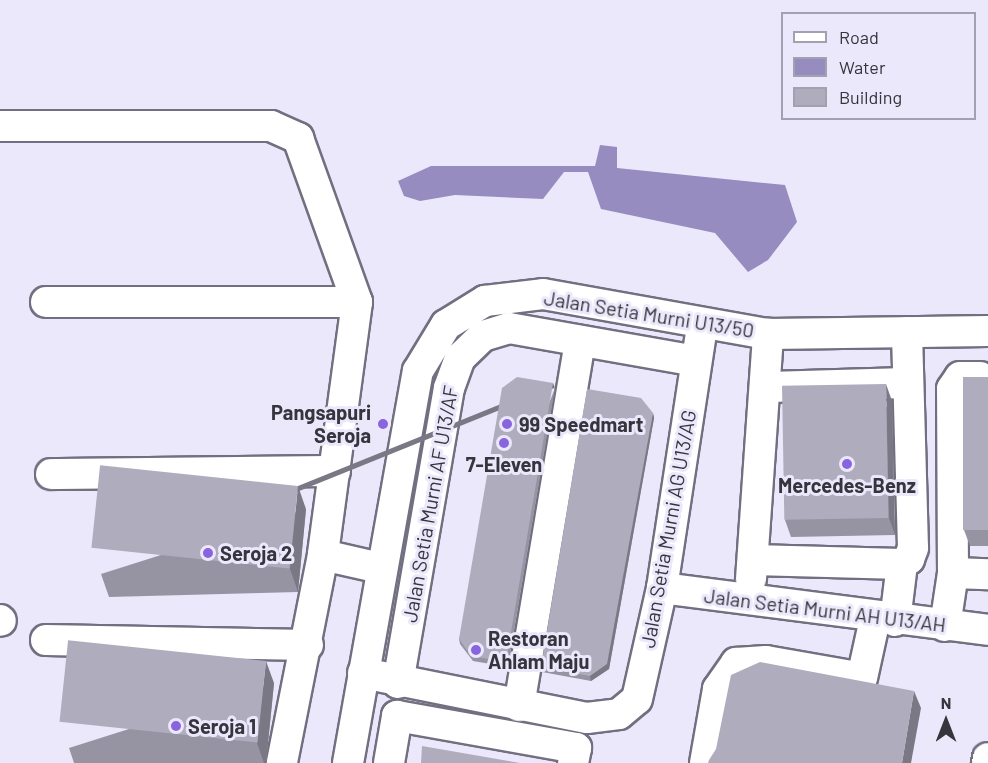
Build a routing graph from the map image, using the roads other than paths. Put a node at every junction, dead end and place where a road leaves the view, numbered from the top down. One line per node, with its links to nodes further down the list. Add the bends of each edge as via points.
1 (0, 126): 3 (street, via 271,126 298,138)
2 (45, 302): 3 (street)
3 (357, 302): 13 (street)
4 (702, 326): 7 (street, Jalan Setia Murni U13/50); 9 (street, Jalan Setia Murni AG U13/AG); 18 (street, Jalan Setia Murni U13/50, via 543,294 486,301 446,325 418,371)
5 (988, 331): 6 (street, Jalan Setia Murni U13/50)
6 (907, 332): 7 (street, Jalan Setia Murni U13/50); 11 (street)
7 (768, 334): 12 (street)
8 (580, 341): 9 (street, Jalan Setia Murni AF U13/AF); 29 (street, Jalan Setia Murni AF U13/AF, via 509,328 483,336 460,358 449,388); 30 (street)
9 (696, 361): 21 (street, Jalan Setia Murni AG U13/AG)
10 (980, 377): 19 (street, via 960,377 952,390)
11 (908, 382): 12 (street); 17 (street, via 913,548)
12 (766, 387): 16 (street)
13 (335, 471): 14 (street); 15 (street)
14 (51, 474)
15 (323, 555): 18 (street); 27 (street)
16 (753, 560): 17 (street); 22 (street)
17 (902, 564): 23 (street)
18 (381, 568): 28 (street, Jalan Setia Murni U13/50)
19 (954, 573): 20 (street); 24 (street)
20 (988, 574)
21 (662, 588): 22 (street, Jalan Setia Murni AH U13/AH); 30 (street, Jalan Setia Murni AG U13/AG, via 637,699 619,714 587,718)
22 (748, 600): 23 (street, Jalan Setia Murni AH U13/AH)
23 (885, 620): 24 (street, Jalan Setia Murni AH U13/AH); 36 (street, via 862,678 766,661 736,663 718,689)
24 (945, 626): 25 (street, Jalan Setia Murni AH U13/AH)
25 (988, 630)
26 (45, 640): 27 (street)
27 (308, 645): 32 (street)
28 (363, 673): 29 (street, Jalan Setia Murni AG U13/AG); 33 (street, Jalan Setia Murni U13/50)
29 (398, 683): 30 (street, Jalan Setia Murni AG U13/AG)
30 (519, 706)
31 (988, 758): 37 (street)
32 (282, 763)
33 (348, 763)
34 (389, 763): 35 (street, via 397,716 576,748)
35 (573, 763)
36 (705, 763)
37 (987, 763)

